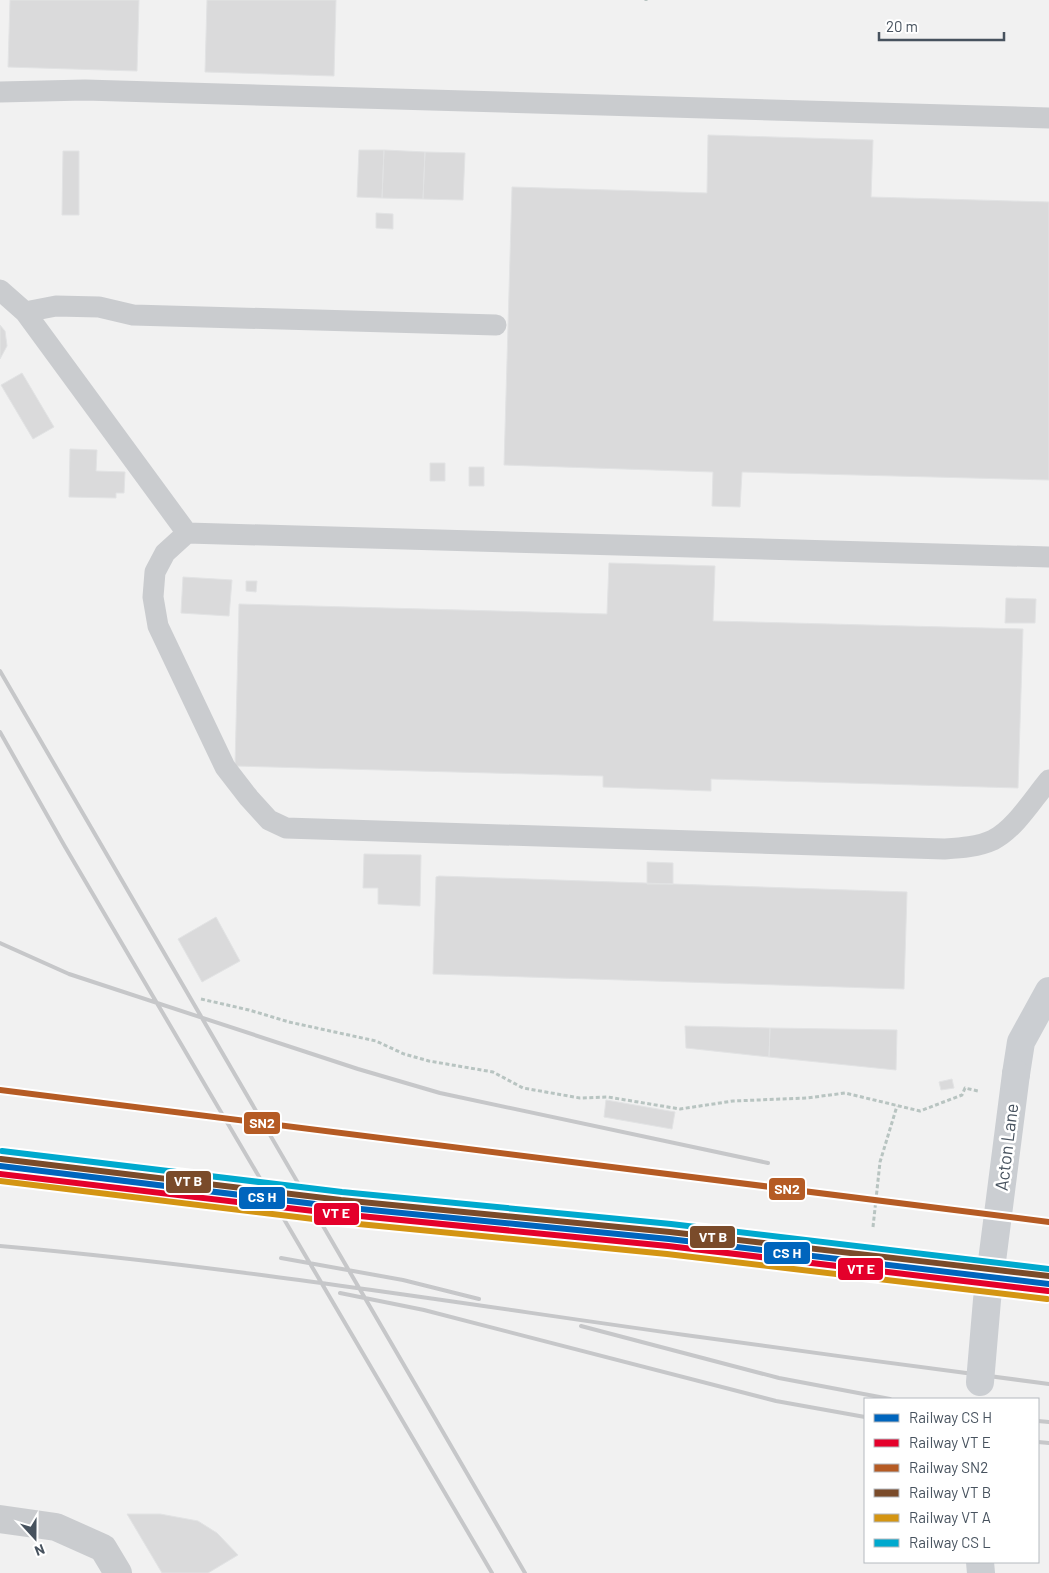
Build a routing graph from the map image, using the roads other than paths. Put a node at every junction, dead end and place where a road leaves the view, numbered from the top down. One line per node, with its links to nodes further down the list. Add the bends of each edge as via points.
1 (0, 92): 2 (lane, via 84,90)
2 (1049, 118)
3 (0, 290): 4 (lane)
4 (25, 312): 5 (lane, via 56,306 99,307 132,315); 6 (lane)
5 (496, 325)
6 (188, 533): 7 (lane); 8 (lane, via 165,553 155,572 152,597 158,626 225,767 269,820 286,828 944,850 984,843 1008,831)
7 (1049, 557)
8 (1049, 780)
9 (1049, 991): 10 (main road, Acton Lane, bridge, via 1021,1042 987,1300)
10 (979, 1398)
11 (0, 1519): 12 (street, via 56,1527 103,1548)
12 (118, 1573)

